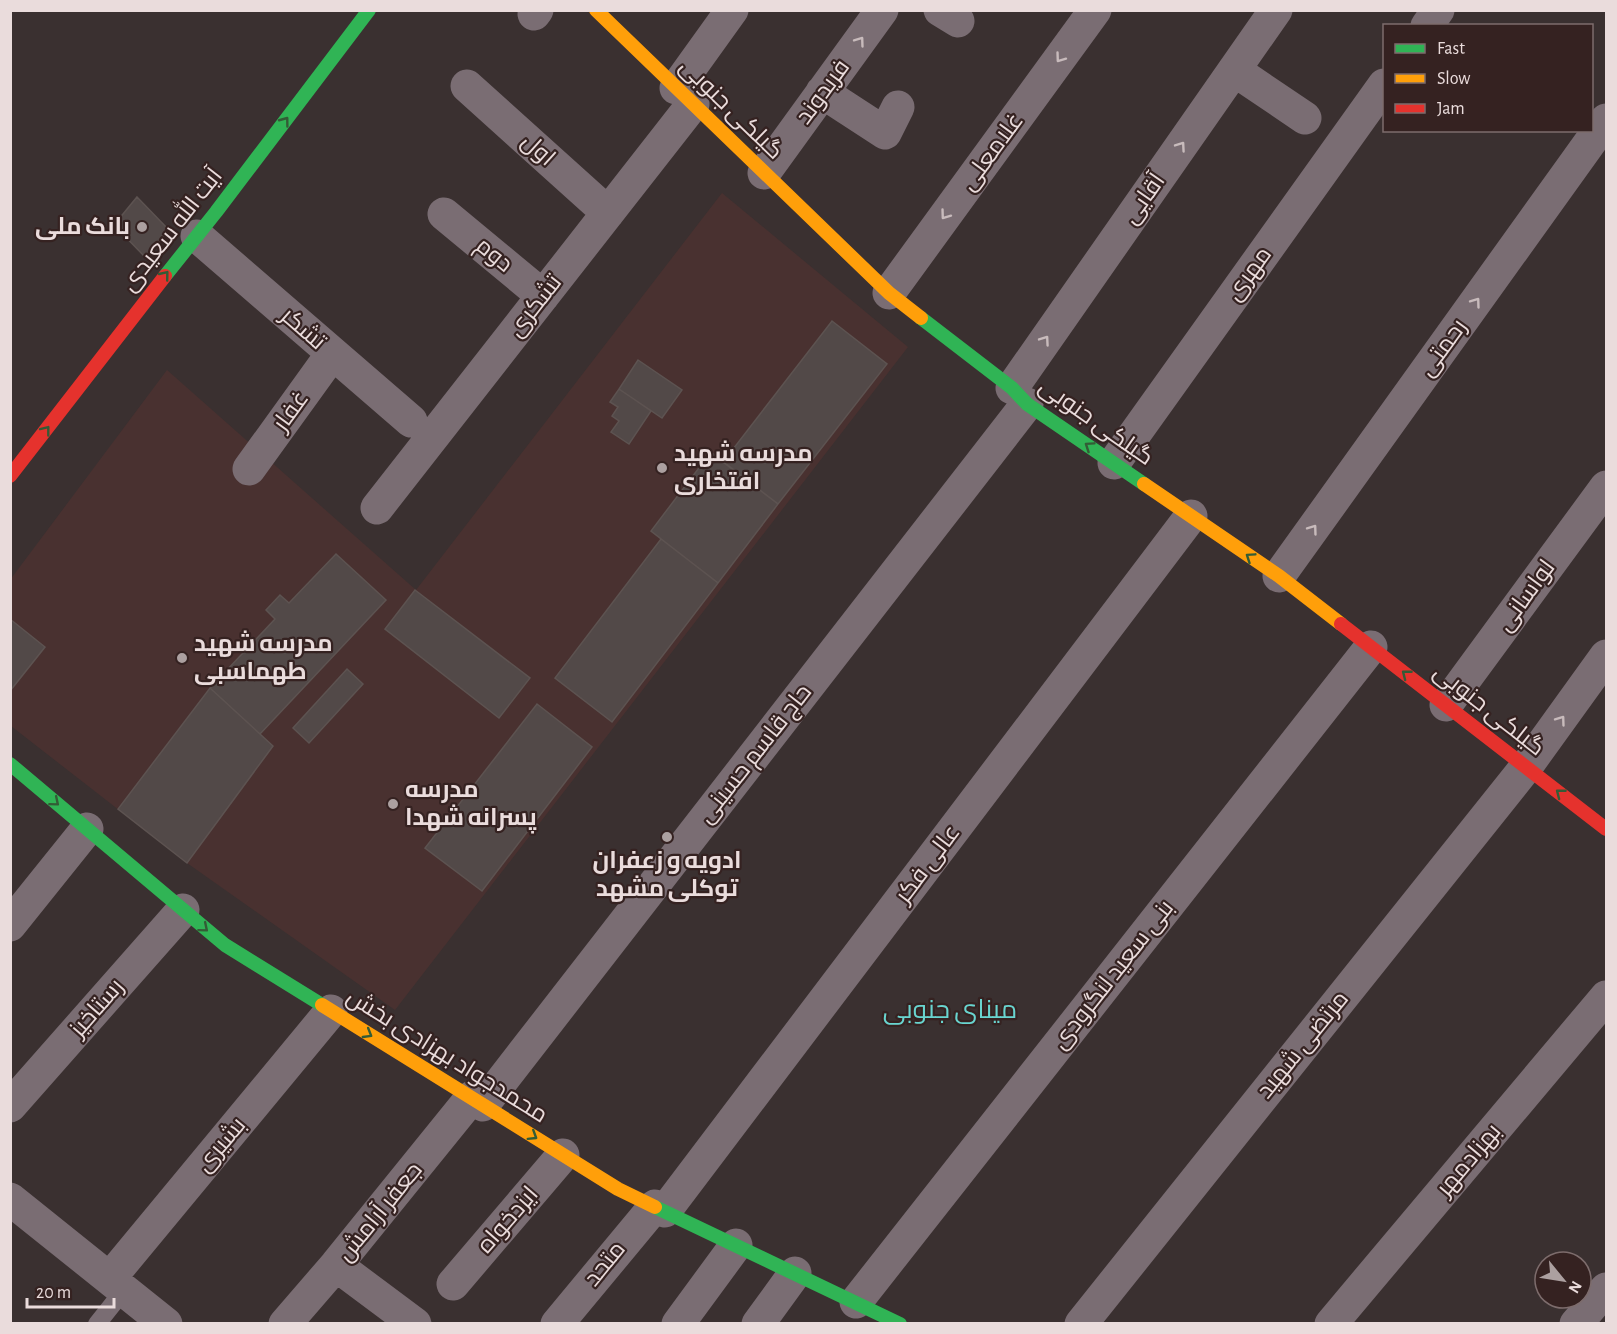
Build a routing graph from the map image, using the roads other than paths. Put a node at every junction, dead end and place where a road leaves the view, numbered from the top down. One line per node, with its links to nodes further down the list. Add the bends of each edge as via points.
1 (369, 10): 20 (street, آیت الله سعیدی, one-way to 1)
2 (596, 10): 13 (street, گیلکی جنوبی)
3 (882, 10): 12 (street, فریدوند, one-way to 3)
4 (1095, 10): 21 (street, غلامعلی, one-way to 21)
5 (1276, 10): 9 (street, آقایی)
6 (1438, 10): 8 (street)
7 (722, 14): 13 (street, تشکری)
8 (1428, 24)
9 (1234, 70): 15 (street); 24 (street, آقایی, one-way to 9)
10 (467, 86): 18 (street, اول)
11 (1383, 86): 26 (street, مهری)
12 (822, 92): 14 (street, via 885,133); 17 (street, فریدوند)
13 (684, 96): 17 (street, گیلکی جنوبی); 18 (street, تشکری)
14 (898, 107)
15 (1305, 118)
16 (1606, 120): 32 (street, رحمتی, one-way to 16)
17 (764, 173): 21 (street, گیلکی جنوبی)
18 (608, 213): 22 (street, تشکری)
19 (444, 214): 22 (street, دوم)
20 (197, 236): 23 (street, تشکر); 27 (street, آیت الله سعیدی, one-way to 20)
21 (889, 293): 24 (street, گیلکی جنوبی)
22 (543, 296): 30 (street, تشکری)
23 (332, 354): 25 (street, تشکر); 28 (street, غفار)
24 (1020, 396): 26 (street, گیلکی جنوبی, one-way to 24); 44 (street, حاج قاسم حسینی)
25 (411, 420)
26 (1114, 463): 31 (street, گیلکی جنوبی)
27 (13, 467)
28 (249, 469)
29 (1606, 487): 35 (street, لواسانی)
30 (377, 508)
31 (1191, 516): 32 (street, گیلکی جنوبی, one-way to 31); 48 (street, عالی فکر)
32 (1279, 576): 33 (street, گیلکی جنوبی)
33 (1371, 647): 35 (street, گیلکی جنوبی, one-way to 33); 55 (street, بنی سعید لنگرودی)
34 (1606, 656): 37 (street, مرتضی شهید, one-way to 34)
35 (1446, 705): 37 (street, گیلکی جنوبی)
36 (10, 764): 38 (street, محمدجواد بهزادی بخش, one-way to 38)
37 (1526, 767): 39 (street, گیلکی جنوبی, one-way to 37); 64 (street, مرتضی شهید)
38 (87, 829): 40 (street, محمدجواد بهزادی بخش); 41 (street)
39 (1606, 829)
40 (183, 910): 43 (street, محمدجواد بهزادی بخش, one-way to 43, via 225,945); 45 (street, رستاخیز)
41 (10, 925)
42 (1606, 997): 65 (street, بهزادمهر)
43 (331, 1011): 44 (street, محمدجواد بهزادی بخش, one-way to 44); 52 (street, بشیری)
44 (477, 1101): 46 (street, محمدجواد بهزادی بخش, one-way to 46); 50 (street, جعفر آرامش)
45 (10, 1106)
46 (563, 1155): 48 (street, محمدجواد بهزادی بخش); 53 (street, ایزدخواه)
47 (10, 1199): 52 (street)
48 (660, 1209): 49 (street, محمدجواد بهزادی بخش); 61 (street, متحد)
49 (736, 1245): 51 (street, محمدجواد بهزادی بخش); 62 (street)
50 (336, 1265): 59 (street, جعفر آرامش); 60 (street)
51 (795, 1273): 55 (street, محمدجواد بهزادی بخش); 63 (street)
52 (117, 1284): 57 (lane); 58 (street)
53 (453, 1284)
54 (1606, 1289): 66 (street)
55 (856, 1302): 56 (street, محمدجواد بهزادی بخش)
56 (892, 1322)
57 (97, 1323)
58 (166, 1323)
59 (285, 1323)
60 (415, 1323)
61 (557, 1323)
62 (678, 1323)
63 (758, 1323)
64 (1081, 1323)
65 (1331, 1323)
66 (1576, 1323)

